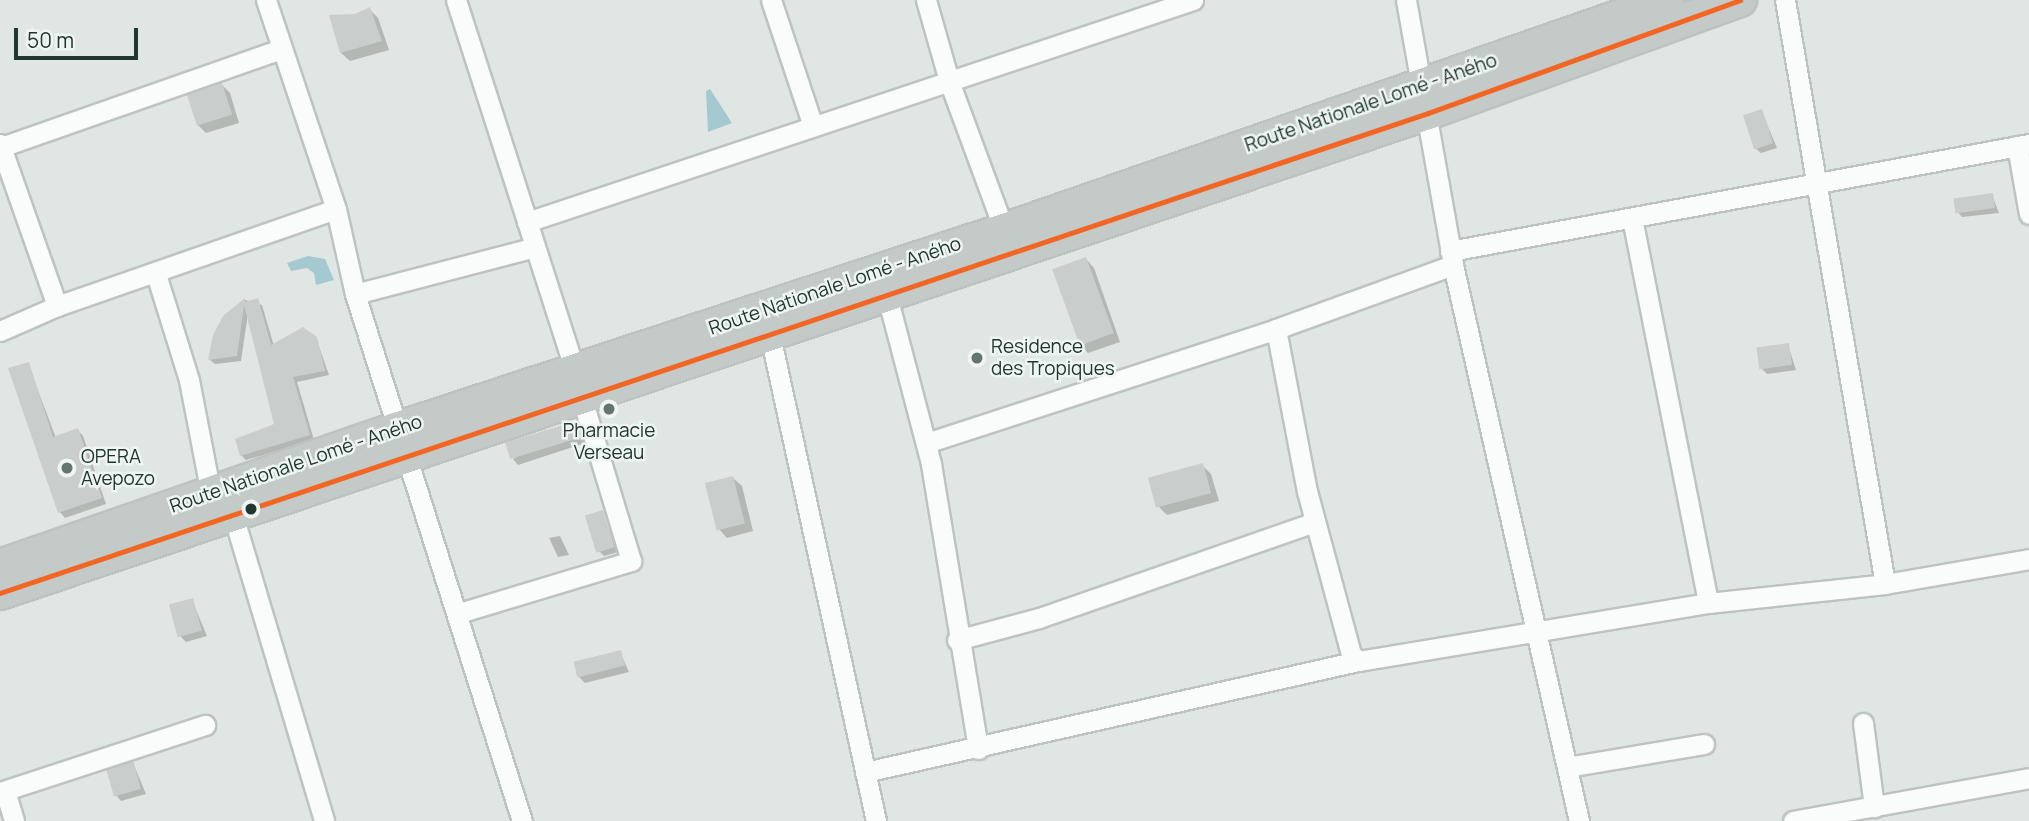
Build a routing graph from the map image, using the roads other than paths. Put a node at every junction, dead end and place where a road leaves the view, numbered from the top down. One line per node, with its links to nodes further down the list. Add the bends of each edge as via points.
1 (267, 0): 11 (street)
2 (456, 0): 21 (street)
3 (771, 0): 14 (street)
4 (926, 0): 12 (street)
5 (1193, 0): 12 (street)
6 (1406, 0): 13 (street)
7 (1667, 0): 10 (highway, Route Nationale Lomé - Aného)
8 (1740, 0): 13 (highway, Route Nationale Lomé - Aného)
9 (1785, 0): 17 (street)
10 (1607, 10): 13 (highway, Route Nationale Lomé - Aného)
11 (281, 49): 16 (street); 18 (street)
12 (949, 81): 14 (street); 22 (street)
13 (1425, 99): 22 (highway, Route Nationale Lomé - Aného); 24 (street); 26 (highway, Route Nationale Lomé - Aného)
14 (813, 126): 21 (street)
15 (2023, 145): 17 (street); 19 (street)
16 (1, 146): 28 (street)
17 (1817, 180): 20 (street); 39 (street)
18 (336, 209): 25 (street); 27 (street)
19 (2029, 214)
20 (1632, 218): 24 (street); 41 (street)
21 (527, 222): 23 (street)
22 (1004, 230): 29 (highway, Route Nationale Lomé - Aného)
23 (535, 247): 27 (street); 32 (street)
24 (1452, 258): 30 (street); 43 (street)
25 (156, 274): 28 (street); 35 (street)
26 (886, 292): 29 (highway, Route Nationale Lomé - Aného); 34 (street)
27 (355, 294): 33 (street)
28 (57, 306): 31 (street)
29 (766, 320): 32 (highway, Route Nationale Lomé - Aného); 51 (street)
30 (1276, 329): 34 (street); 36 (street)
31 (0, 331)
32 (579, 384): 33 (highway, Route Nationale Lomé - Aného); 42 (street, via 631,561)
33 (401, 442): 35 (highway, Route Nationale Lomé - Aného); 42 (street)
34 (926, 443): 44 (street)
35 (222, 504): 38 (highway, Route Nationale Lomé - Aného); 40 (highway, Route Nationale Lomé - Aného); 56 (street)
36 (1315, 522): 44 (street, via 1039,618); 45 (street, via 1351,654)
37 (2029, 559): 39 (street)
38 (0, 566)
39 (1885, 584): 41 (street)
40 (0, 593)
41 (1708, 603): 43 (street)
42 (459, 613): 57 (street)
43 (1535, 631): 45 (street); 50 (street)
44 (957, 640): 49 (street)
45 (1358, 662): 49 (street)
46 (1863, 723): 54 (street)
47 (205, 725): 53 (street)
48 (1704, 744): 50 (street)
49 (978, 749): 51 (street)
50 (1567, 767): 59 (street)
51 (865, 772): 58 (street)
52 (2029, 778): 54 (street)
53 (2, 792): 55 (street)
54 (1874, 807): 60 (street)
55 (14, 821)
56 (324, 821)
57 (522, 821)
58 (876, 821)
59 (1579, 821)
60 (1793, 821)

